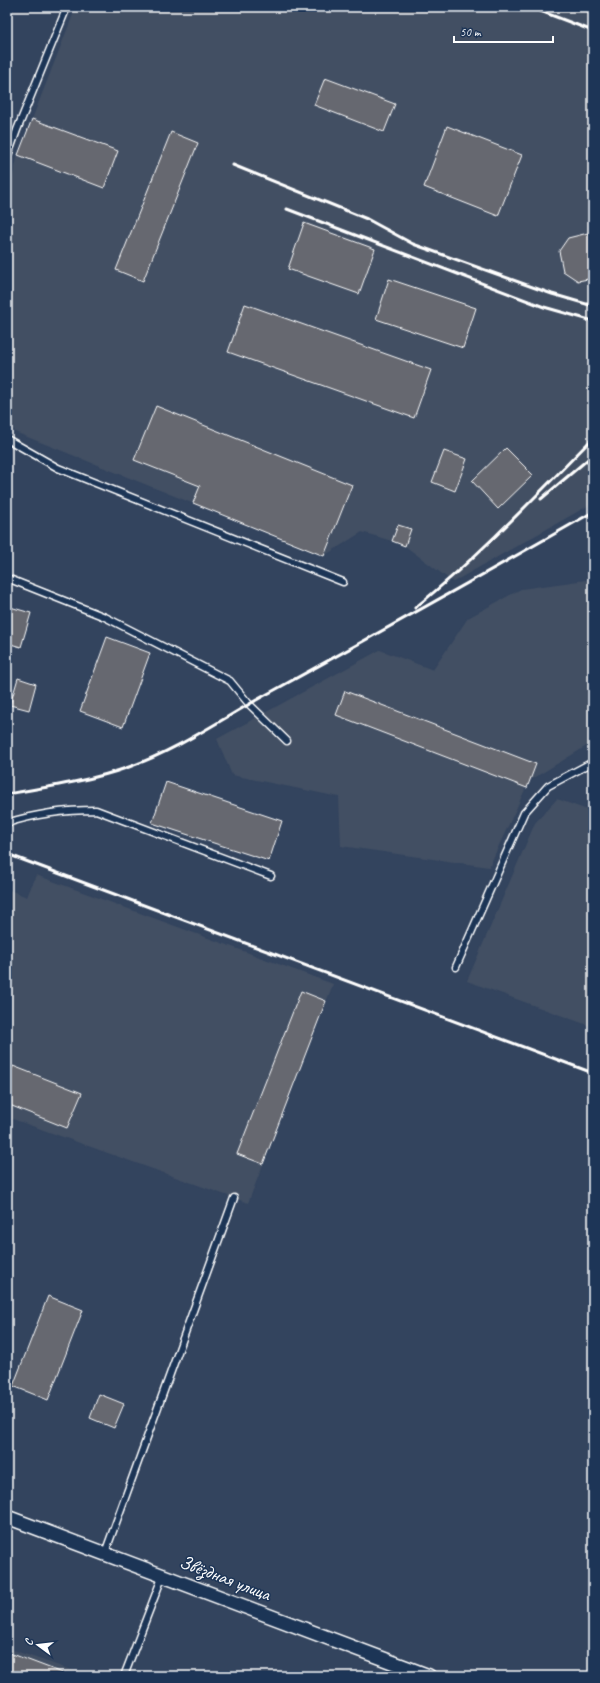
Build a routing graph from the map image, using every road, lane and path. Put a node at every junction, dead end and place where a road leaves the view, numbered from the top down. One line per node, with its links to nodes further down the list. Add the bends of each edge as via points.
1 (67, 7): 2 (lane)
2 (7, 158)
3 (7, 439): 5 (lane, via 58,468)
4 (7, 578): 6 (lane, via 105,617 230,680 249,704)
5 (343, 582)
6 (286, 741)
7 (593, 762): 10 (lane, via 548,786 524,813)
8 (7, 823): 9 (lane, via 81,810 96,810)
9 (270, 876)
10 (456, 967)
11 (234, 1198): 13 (lane)
12 (7, 1517): 13 (street, Звёздная улица)
13 (105, 1553): 14 (street, Звёздная улица)
14 (163, 1575): 15 (lane); 16 (street, Звёздная улица)
15 (124, 1676)
16 (429, 1676)

